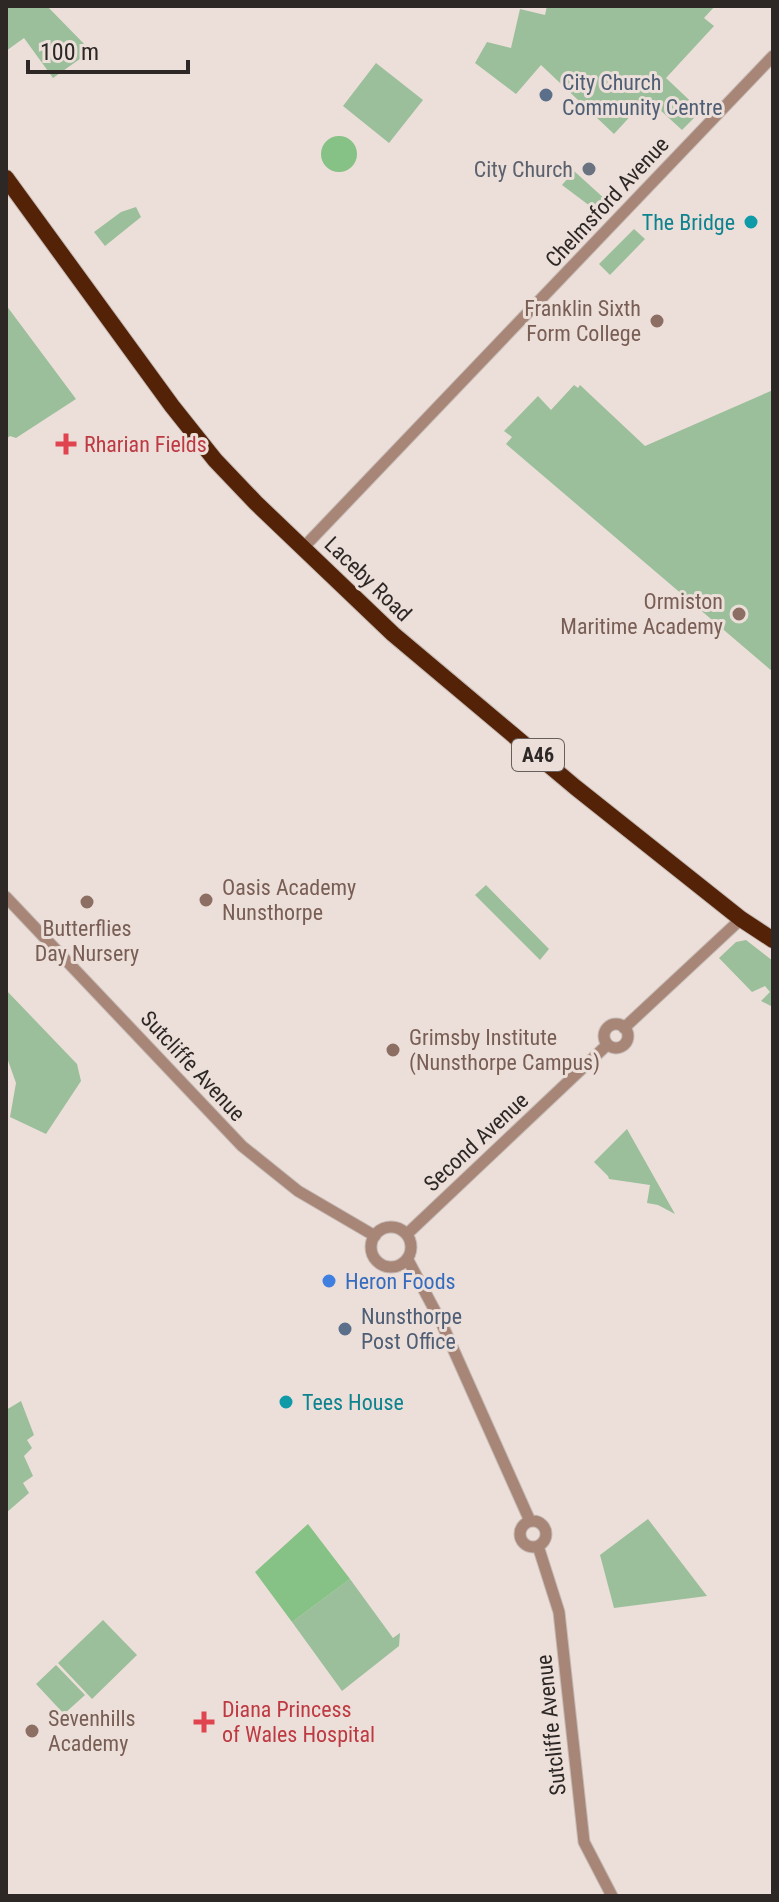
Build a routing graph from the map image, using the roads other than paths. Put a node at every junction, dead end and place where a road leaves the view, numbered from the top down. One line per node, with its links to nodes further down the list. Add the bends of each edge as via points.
1 (773, 56): 3 (street, Chelmsford Avenue)
2 (6, 178): 3 (highway, Laceby Road / A46, via 201,443)
3 (303, 548): 5 (highway, Laceby Road / A46, via 393,634)
4 (6, 897): 8 (street, Sutcliffe Avenue, via 242,1146 298,1191)
5 (741, 919): 6 (highway, Laceby Road / A46); 7 (street, Second Avenue, via 624,1028 607,1027 607,1045)
6 (773, 940)
7 (407, 1234): 8 (street, via 393,1227); 9 (street, via 412,1247)
8 (375, 1236): 9 (street, via 371,1249 377,1262 393,1268)
9 (408, 1260): 10 (street)
10 (530, 1521): 11 (street, via 546,1530); 11 (street, via 521,1537 529,1546)
11 (538, 1546): 12 (street, Sutcliffe Avenue, via 559,1612 584,1842)
12 (612, 1896)

